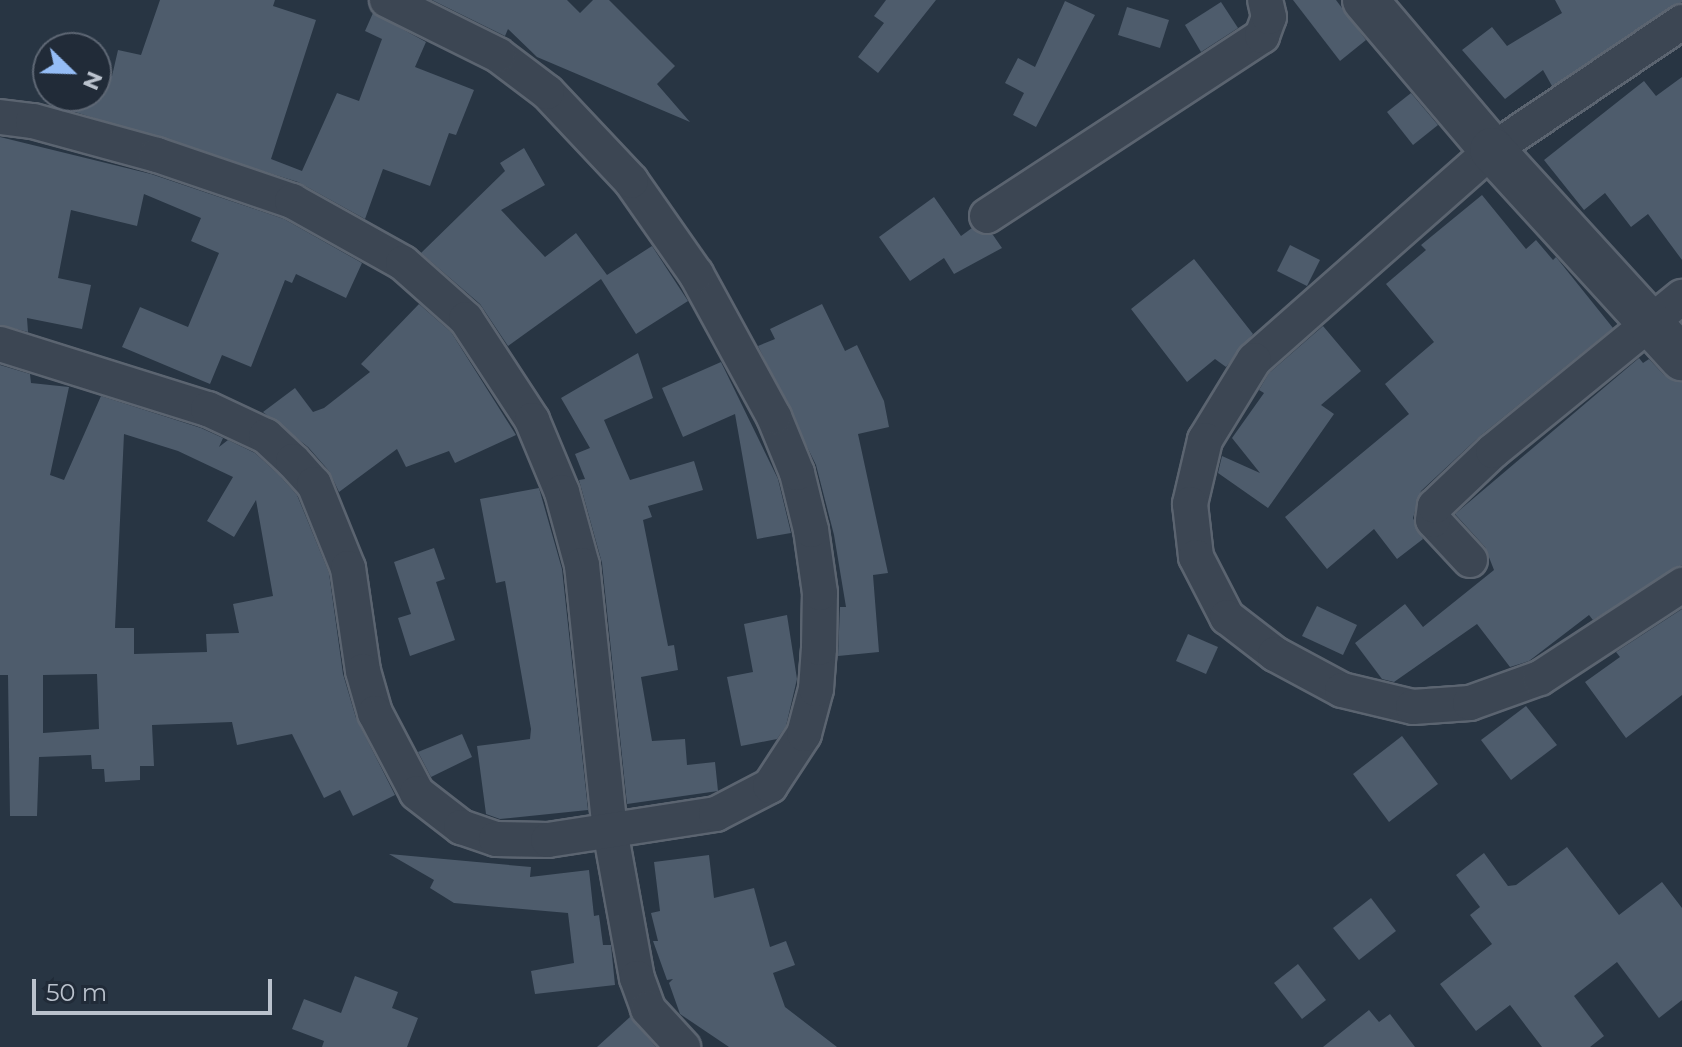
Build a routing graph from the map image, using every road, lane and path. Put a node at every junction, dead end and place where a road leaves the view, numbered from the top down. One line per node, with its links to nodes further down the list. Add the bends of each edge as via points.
1 (387, 0): 13 (street, via 498,55 547,92 631,181 742,352 797,473 820,593 816,689 804,734 770,786 744,802 716,814)
2 (1265, 0): 7 (street, via 1269,17 1262,36)
3 (1365, 0): 6 (street)
4 (1682, 22): 6 (street)
5 (0, 117): 13 (street, via 157,155 292,201 403,263 466,319 532,420 562,492 582,565)
6 (1492, 150): 8 (street); 12 (street, via 1254,360 1205,440 1190,504 1196,557 1227,617 1275,654 1342,690 1413,707 1470,703 1540,678)
7 (987, 216)
8 (1666, 310): 10 (street); 11 (street, via 1435,506 1433,520)
9 (0, 344): 13 (street, via 208,409 266,436 314,484 348,568 367,693 417,793 434,811 496,839 548,840)
10 (1682, 358)
11 (1470, 560)
12 (1682, 585)
13 (610, 830): 14 (street, via 637,978 648,1009)
14 (683, 1047)

